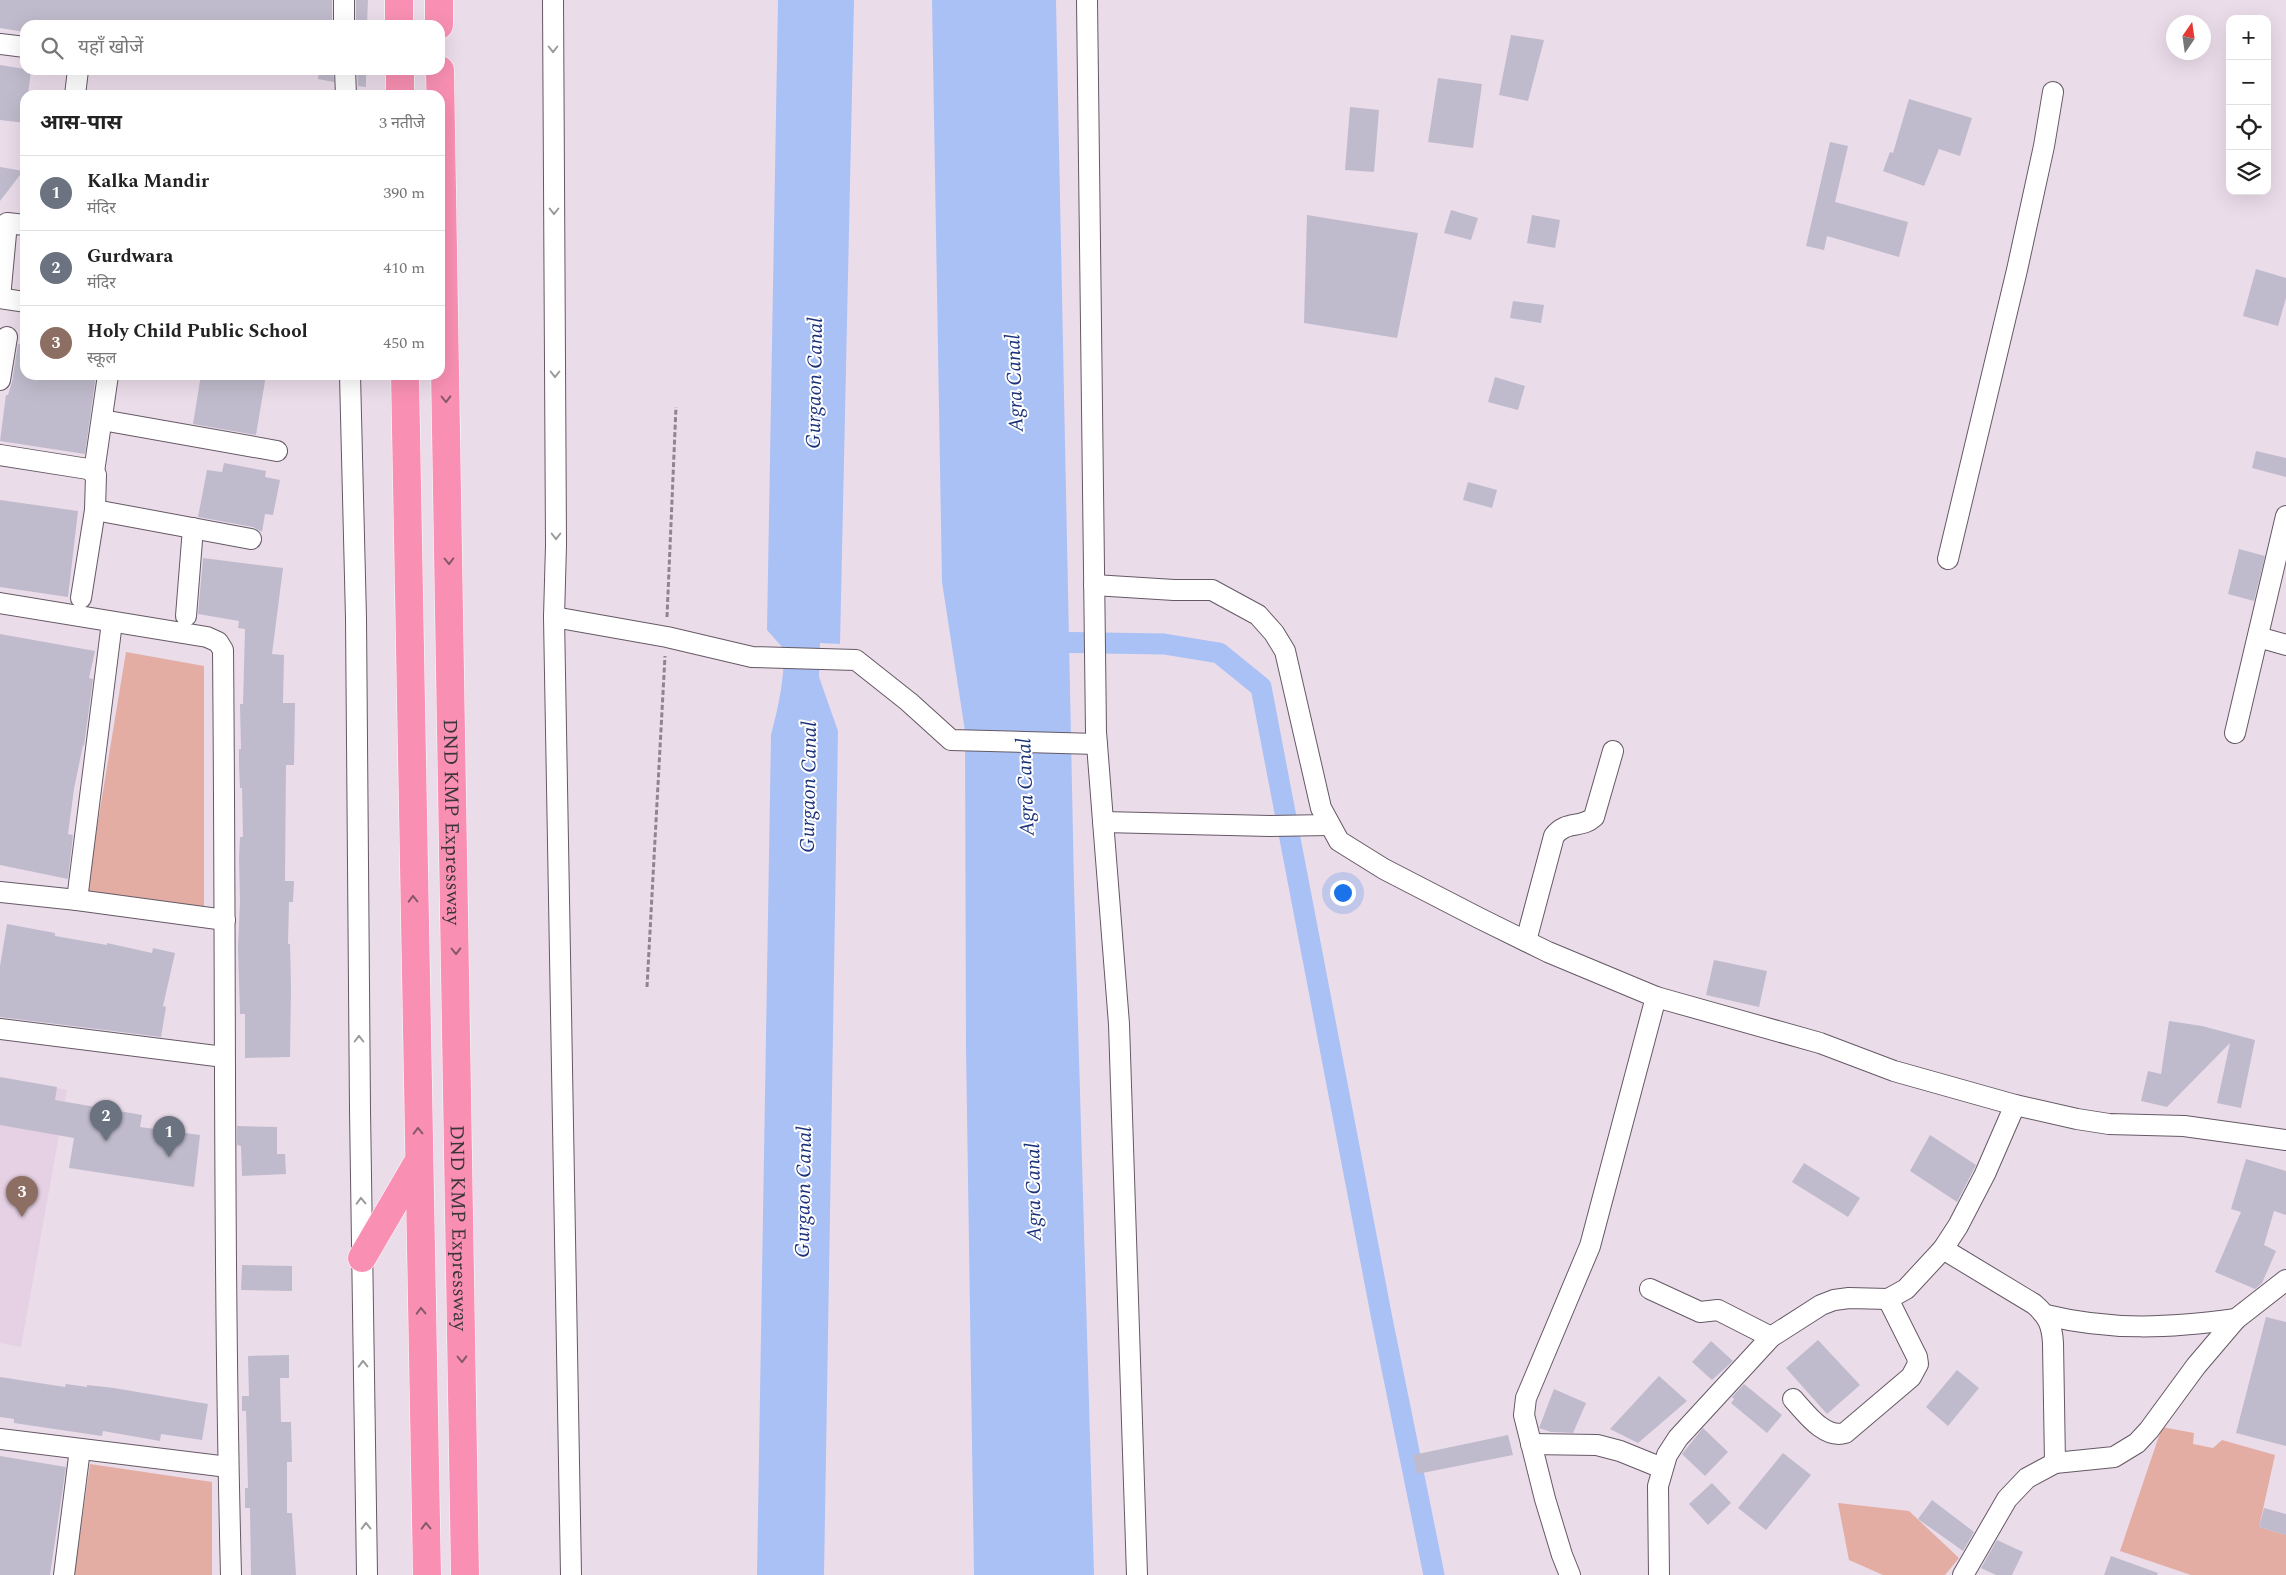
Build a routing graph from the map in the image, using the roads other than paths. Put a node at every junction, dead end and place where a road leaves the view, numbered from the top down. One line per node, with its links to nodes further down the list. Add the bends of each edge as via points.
1 (344, 0): 6 (street)
2 (399, 0): 7 (highway)
3 (438, 0): 8 (highway)
4 (552, 0): 42 (street, one-way to 42)
5 (1087, 0): 38 (street)
6 (344, 20)
7 (400, 20)
8 (439, 20)
9 (0, 44): 10 (street)
10 (20, 46)
11 (77, 75): 15 (street)
12 (345, 75): 16 (street)
13 (400, 75): 17 (highway)
14 (440, 75): 18 (highway, DND KMP Expressway, one-way to 18)
15 (76, 90)
16 (346, 90)
17 (400, 90)
18 (440, 90)
19 (2053, 92): 37 (street, via 2017,270)
20 (11, 223): 21 (street)
21 (0, 298): 22 (street)
22 (20, 301)
23 (6, 337): 25 (street)
24 (445, 371): 80 (highway, DND KMP Expressway, one-way to 80)
25 (0, 380)
26 (107, 380): 29 (street)
27 (350, 380): 62 (street, one-way to 27, via 356,618)
28 (405, 380): 60 (highway, DND KMP Expressway, one-way to 28)
29 (102, 420): 30 (street); 32 (street)
30 (277, 451)
31 (0, 455): 32 (street)
32 (94, 472): 33 (street, via 97,478)
33 (96, 510): 35 (street); 39 (street)
34 (2286, 516): 44 (street)
35 (193, 528): 36 (street); 41 (street)
36 (251, 539)
37 (1948, 559)
38 (1094, 585): 47 (street); 50 (street, via 1212,590 1258,615 1285,651 1321,808)
39 (81, 598)
40 (0, 603): 43 (street)
41 (186, 616)
42 (554, 617): 47 (street, via 666,637 752,657 856,660 910,702 951,740); 81 (street)
43 (112, 622): 52 (street); 53 (street, via 206,637 218,642 222,650)
44 (2258, 637): 45 (street); 46 (street)
45 (2286, 645)
46 (2235, 733)
47 (1097, 744): 49 (street)
48 (1613, 751): 54 (street, via 1594,817 1590,821 1564,826 1554,836)
49 (1103, 822): 50 (street); 82 (street, via 1120,1042)
50 (1329, 825): 54 (street, via 1339,841 1349,849)
51 (0, 892): 52 (street)
52 (77, 900): 53 (street)
53 (225, 920): 57 (street)
54 (1526, 941): 55 (street)
55 (1656, 996): 58 (street, via 1820,1043 1894,1071); 71 (street, via 1590,1246 1526,1398 1524,1415)
56 (0, 1030): 57 (street)
57 (224, 1057): 74 (street)
58 (2015, 1105): 59 (street, via 2109,1124 2184,1126); 61 (street, via 1971,1204)
59 (2286, 1140)
60 (418, 1162): 62 (highway); 79 (highway, DND KMP Expressway, one-way to 60)
61 (1943, 1249): 65 (street, via 1906,1289); 66 (street, via 2034,1304)
62 (362, 1258): 78 (street, one-way to 62)
63 (2286, 1280): 67 (street)
64 (1650, 1289): 68 (street, via 1700,1312 1718,1310)
65 (1888, 1299): 68 (street, via 1834,1300); 69 (street, via 1917,1357 1918,1364 1911,1378 1838,1435 1822,1428)
66 (2046, 1315): 67 (street, via 2074,1322 2158,1327); 73 (street, via 2052,1328 2053,1343)
67 (2236, 1319): 73 (street, via 2137,1442 2114,1457)
68 (1771, 1337): 75 (street, via 1678,1438)
69 (1793, 1399)
70 (0, 1439): 72 (street)
71 (1531, 1444): 75 (street, via 1597,1446 1620,1451); 83 (street, via 1544,1499)
72 (80, 1449): 74 (street); 76 (street)
73 (2055, 1464): 85 (street, via 2027,1478 2007,1499)
74 (228, 1467): 77 (street)
75 (1662, 1468): 84 (street, via 1658,1486)
76 (64, 1575)
77 (231, 1575)
78 (367, 1575)
79 (427, 1575)
80 (465, 1575)
81 (571, 1575)
82 (1137, 1575)
83 (1570, 1575)
84 (1659, 1575)
85 (1963, 1575)

